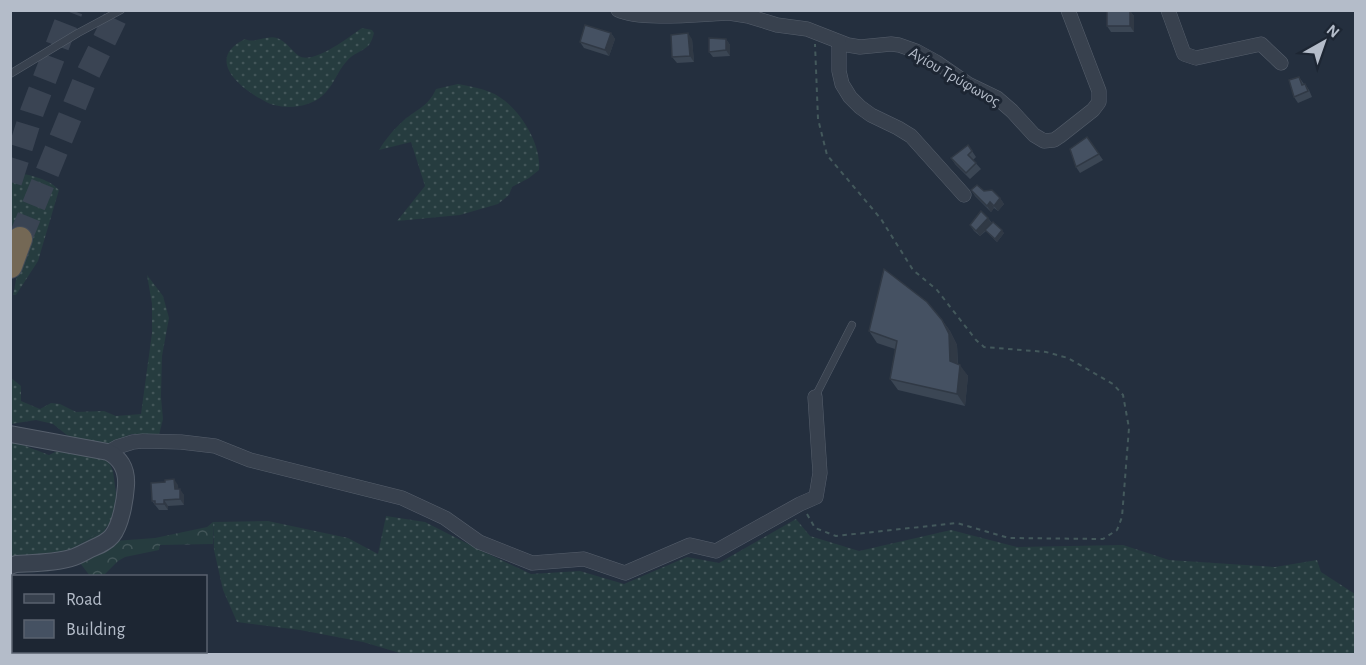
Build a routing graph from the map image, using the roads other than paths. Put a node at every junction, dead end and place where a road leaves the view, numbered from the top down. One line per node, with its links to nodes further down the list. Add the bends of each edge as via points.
1 (121, 10): 8 (lane)
2 (618, 10): 5 (street, Αγίου Τρύφωνος, via 627,14)
3 (1068, 10): 6 (street, Αγίου Τρύφωνος, via 1099,99 1093,110 1051,141 1037,138 997,98 916,51 896,45)
4 (1168, 10): 7 (street, via 1184,54 1196,58 1261,44)
5 (651, 13): 6 (street, Αγίου Τρύφωνος, via 729,13 814,31)
6 (839, 42): 9 (street, via 839,71 850,97 871,115 911,136)
7 (1281, 63)
8 (10, 74)
9 (964, 195)
10 (20, 239): 11 (highway)
11 (10, 266)
12 (852, 326): 13 (lane)
13 (814, 397): 15 (street, via 820,473 816,497 716,551 690,545 625,573 584,559 532,563 480,542 446,518 402,498 250,460 215,446 143,441)
14 (10, 434): 15 (street)
15 (108, 452): 16 (street, via 117,457 126,473 124,501 112,535 72,558)
16 (10, 566)

